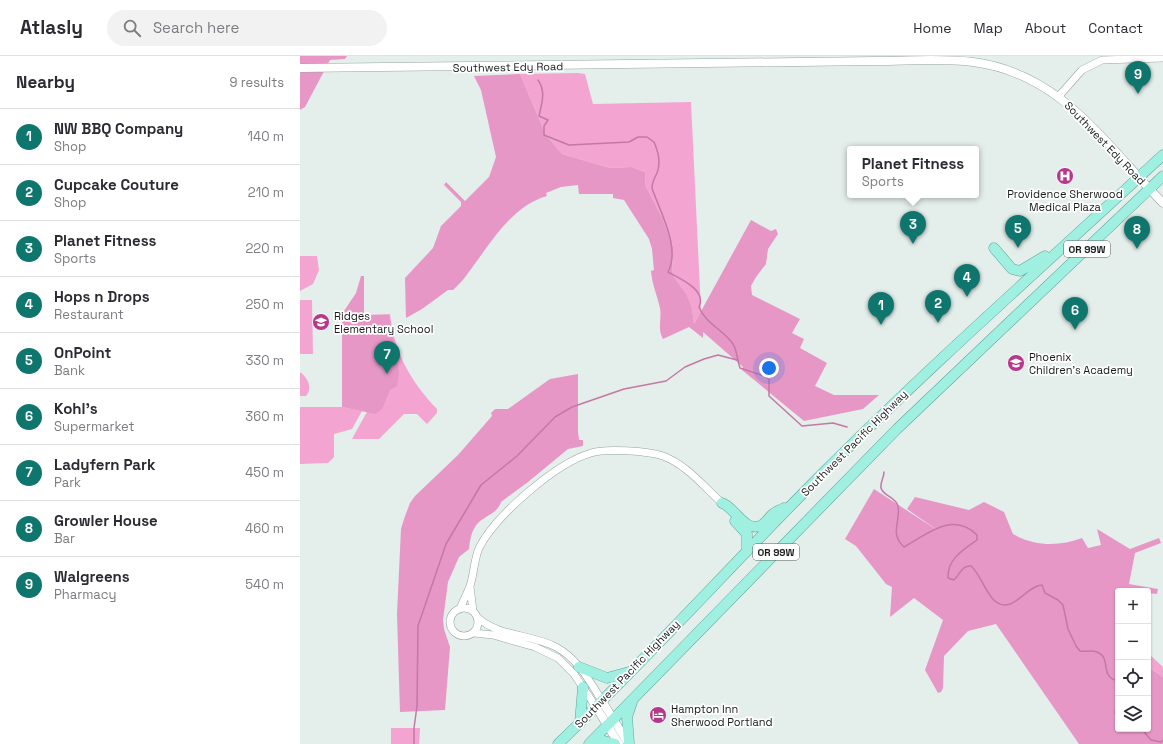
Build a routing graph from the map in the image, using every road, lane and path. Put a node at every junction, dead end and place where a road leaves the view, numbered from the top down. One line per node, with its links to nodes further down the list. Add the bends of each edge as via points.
1 (1163, 58): 3 (street, via 1102,60 1082,70)
2 (300, 68): 3 (main road, Southwest Edy Road, via 959,61 987,64 1016,73)
3 (1059, 96): 6 (main road, Southwest Edy Road, via 1081,115)
4 (1163, 155): 6 (highway, Southwest Pacific Highway / OR 99W)
5 (1163, 176): 7 (highway, Southwest Pacific Highway / OR 99W)
6 (1138, 177): 7 (main road, Southwest Edy Road); 10 (highway, Southwest Pacific Highway / OR 99W)
7 (1150, 189): 8 (main road, Southwest Edy Road); 22 (highway, Southwest Pacific Highway / OR 99W, via 893,434)
8 (1163, 203)
9 (994, 248): 10 (highway, via 1012,269 1020,271 1026,270 1042,257)
10 (1051, 256): 12 (highway, Southwest Pacific Highway / OR 99W, via 902,395)
11 (722, 503): 12 (highway, via 744,523 754,527 762,525 772,514); 13 (highway, via 721,507 747,534); 14 (street, via 686,470 662,456 644,452 590,453 551,474 493,526 479,549)
12 (793, 504): 13 (highway, Southwest Pacific Highway / OR 99W)
13 (747, 550): 20 (highway, Southwest Pacific Highway / OR 99W)
14 (470, 587): 15 (street); 16 (street)
15 (460, 608): 16 (street, via 469,608); 18 (street, via 451,617 452,630 463,637)
16 (473, 611): 17 (street)
17 (478, 618): 18 (street, via 478,626); 19 (street, via 492,628 556,648)
18 (474, 633): 21 (street, via 493,635 542,649 563,662)
19 (579, 666): 20 (highway, via 607,678); 23 (street)
20 (629, 672): 23 (highway, Southwest Pacific Highway / OR 99W)
21 (583, 687): 23 (street); 25 (highway)
22 (632, 700): 24 (highway, Southwest Pacific Highway / OR 99W); 29 (highway, via 627,717)
23 (599, 704): 24 (main road); 25 (highway, Southwest Pacific Highway / OR 99W)
24 (611, 722): 27 (highway, Southwest Pacific Highway / OR 99W); 29 (main road)
25 (580, 723): 26 (highway, Southwest Pacific Highway / OR 99W)
26 (558, 744)
27 (589, 744): 28 (highway)
28 (615, 744)
29 (626, 744)

